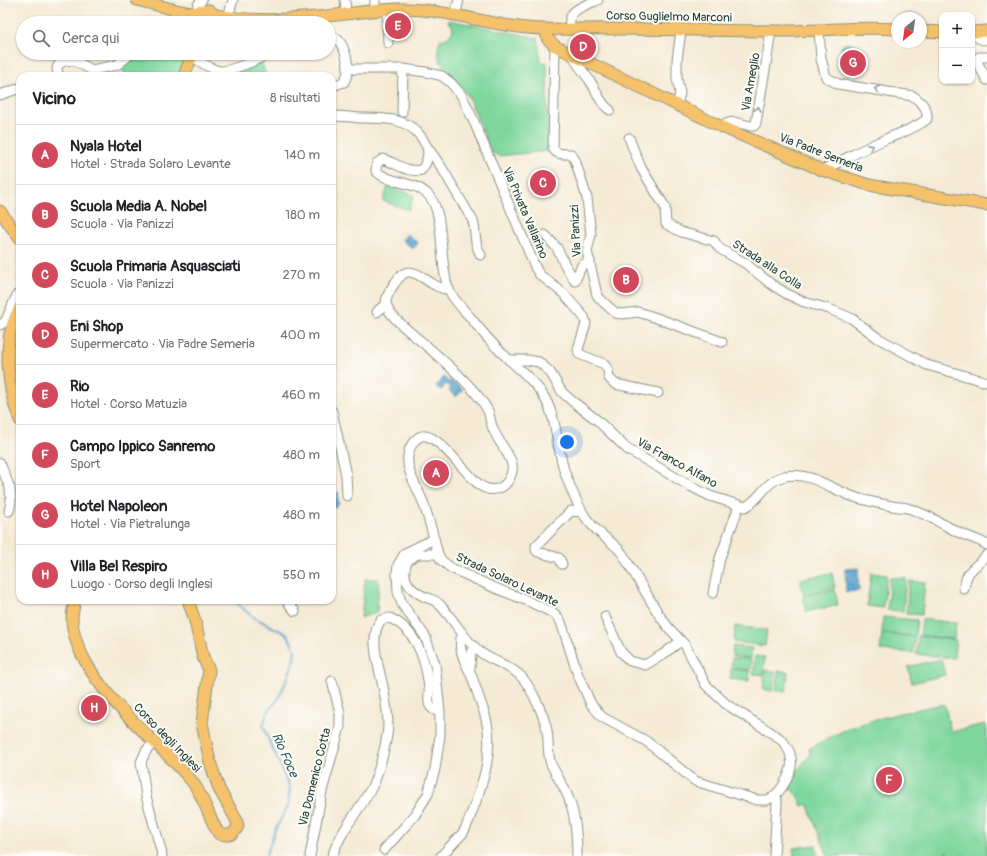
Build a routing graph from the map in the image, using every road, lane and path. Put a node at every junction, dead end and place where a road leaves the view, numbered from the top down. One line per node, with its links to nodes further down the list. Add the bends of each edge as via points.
1 (137, 0): 11 (main road)
2 (202, 0): 11 (street, via 198,5)
3 (233, 0): 13 (street)
4 (345, 0): 9 (street)
5 (459, 0): 10 (street)
6 (598, 0): 16 (street, Corso Guglielmo Marconi, via 573,12)
7 (375, 5): 8 (main road, Corso Guglielmo Marconi); 9 (main road, Corso Guglielmo Marconi)
8 (387, 9): 10 (main road, Corso Guglielmo Marconi); 28 (street)
9 (346, 14): 14 (main road, Corso Guglielmo Marconi)
10 (455, 14): 15 (main road, Corso Guglielmo Marconi, via 498,24)
11 (197, 15): 12 (main road, Corso Guglielmo Marconi)
12 (214, 16)
13 (230, 16)
14 (336, 16)
15 (546, 29): 16 (main road, Corso Guglielmo Marconi); 29 (main road, via 547,38)
16 (569, 29): 18 (main road, Corso Guglielmo Marconi)
17 (891, 29): 20 (main road)
18 (681, 31): 19 (main road, Corso Guglielmo Marconi); 47 (street, via 677,60 680,94)
19 (769, 31): 20 (main road, Corso Guglielmo Marconi); 51 (street, Via Ameglio, one-way to 19, via 731,121 754,126 770,40)
20 (819, 31): 54 (street, one-way to 20, via 885,139 914,128 927,119 928,113 922,103 913,96 838,84 826,77 821,59)
21 (927, 31): 23 (main road)
22 (987, 31): 24 (main road)
23 (939, 32)
24 (975, 32)
25 (975, 36): 27 (street)
26 (336, 37): 38 (street, via 342,45)
27 (987, 40)
28 (388, 43)
29 (555, 46): 30 (main road, Via Padre Semeria); 60 (street, Via Panizzi, via 553,148 554,152 571,154 575,160 586,198 591,235 587,251)
30 (573, 55): 47 (main road, Via Padre Semeria); 48 (street, via 603,105)
31 (987, 57): 43 (street, via 979,57 976,60)
32 (68, 60): 41 (street)
33 (68, 60): 40 (street, via 58,64)
34 (123, 60): 41 (street)
35 (190, 60): 42 (main road)
36 (200, 60): 37 (street, via 221,71 231,70)
37 (255, 60)
38 (348, 69): 39 (street, Via Privata Vallarino); 44 (street, via 344,82)
39 (403, 69): 49 (street); 71 (street, Via Privata Vallarino, via 442,76 462,96 533,264 540,275 563,293 584,317 586,323 579,354 604,364 609,378 615,384)
40 (58, 72)
41 (99, 72)
42 (186, 72)
43 (987, 80)
44 (336, 85)
45 (16, 89): 46 (street)
46 (0, 95)
47 (677, 105): 51 (main road, Via Padre Semeria)
48 (610, 110)
49 (402, 112)
50 (336, 116): 53 (street, via 395,119 420,133)
51 (722, 127): 54 (main road, Via Padre Semeria)
52 (629, 138): 70 (street, Strada alla Colla, via 641,168 665,207 666,224 670,227 714,241 720,249 745,263 787,294 847,316 878,338 927,365)
53 (428, 148): 59 (street, via 473,221 476,247); 61 (street, via 426,162 420,170 408,170 391,161 383,160 377,163 376,171 381,176 420,188 430,196 438,213 443,263)
54 (822, 170): 55 (main road, Via Padre Semeria, via 869,185)
55 (987, 205)
56 (0, 211): 57 (main road)
57 (16, 233)
58 (545, 235): 60 (street, via 557,248 575,281 582,265)
59 (481, 255)
60 (590, 261): 67 (street, Via Panizzi, via 597,295 611,309 622,314 638,312 649,315)
61 (449, 289): 63 (street, via 440,288 414,273 405,272 392,288 387,298); 69 (street, via 457,304)
62 (16, 297): 66 (street, via 6,322)
63 (387, 306): 64 (street); 79 (street, via 393,316 481,398 512,464 506,484 497,489 489,489 480,485 433,439 420,436 416,439 409,450 408,465 425,506)
64 (377, 312)
65 (16, 316): 68 (main road)
66 (0, 325)
67 (722, 342)
68 (4, 355): 72 (main road)
69 (509, 360): 76 (street, Via Franco Alfano, via 539,362 550,372 562,392 597,420 627,449 690,486); 78 (street, via 532,381 547,403 553,418 565,472)
70 (987, 382)
71 (658, 393)
72 (16, 408)
73 (336, 429): 75 (street, via 346,475)
74 (0, 463): 77 (street, via 10,488)
75 (347, 496)
76 (740, 506): 80 (street, via 751,504 767,485 784,477 798,475 856,498 907,508); 85 (street, via 720,558)
77 (9, 511)
78 (582, 512): 83 (street, via 571,511 536,546 538,552 559,558); 92 (street, via 591,525 616,545 658,613)
79 (434, 539): 81 (street); 96 (street, via 405,553 397,572 398,592 402,604 425,636 435,664)
80 (987, 545)
81 (438, 554): 91 (street, via 418,554 408,560 404,572 407,582 416,592 434,600 444,609); 98 (street, Strada Solaro Levante, via 446,564 468,576 555,614 591,704 607,721 646,741 695,781 757,800 767,800)
82 (987, 555): 84 (street, via 969,571)
83 (562, 564)
84 (964, 589)
85 (713, 593)
86 (74, 604): 97 (main road, Corso degli Inglesi, via 72,617 75,640 91,671 110,697)
87 (189, 604): 97 (main road, Corso degli Inglesi, via 203,657 209,670 202,722 208,756 219,789 236,818 238,826 235,832 228,836 219,834 205,803 191,781)
88 (289, 604): 89 (street)
89 (295, 611)
90 (605, 617): 92 (street, via 621,652 630,661 645,665)
91 (463, 634): 93 (street); 94 (street, via 460,638 462,652)
92 (681, 641): 98 (street, via 711,691 726,704 778,737 788,748 792,759 790,772)
93 (475, 647): 94 (street, via 471,652); 104 (street, via 517,673 532,693 545,720 551,764 570,802)
94 (470, 672): 103 (street, via 485,714 490,747 467,825 463,833)
95 (332, 680): 101 (street, Via Domenico Cotta, via 340,713 340,727 322,791)
96 (440, 712): 99 (street, via 440,735 428,794 415,815); 102 (street, via 429,705 424,658 413,636 394,620 382,620 377,628 376,646 387,713 386,737 372,788 341,835)
97 (154, 742): 100 (street, via 141,762 146,796)
98 (776, 794): 105 (street)
99 (384, 850)
100 (162, 856)
101 (310, 856)
102 (332, 856)
103 (441, 856)
104 (577, 856)
105 (774, 856)

